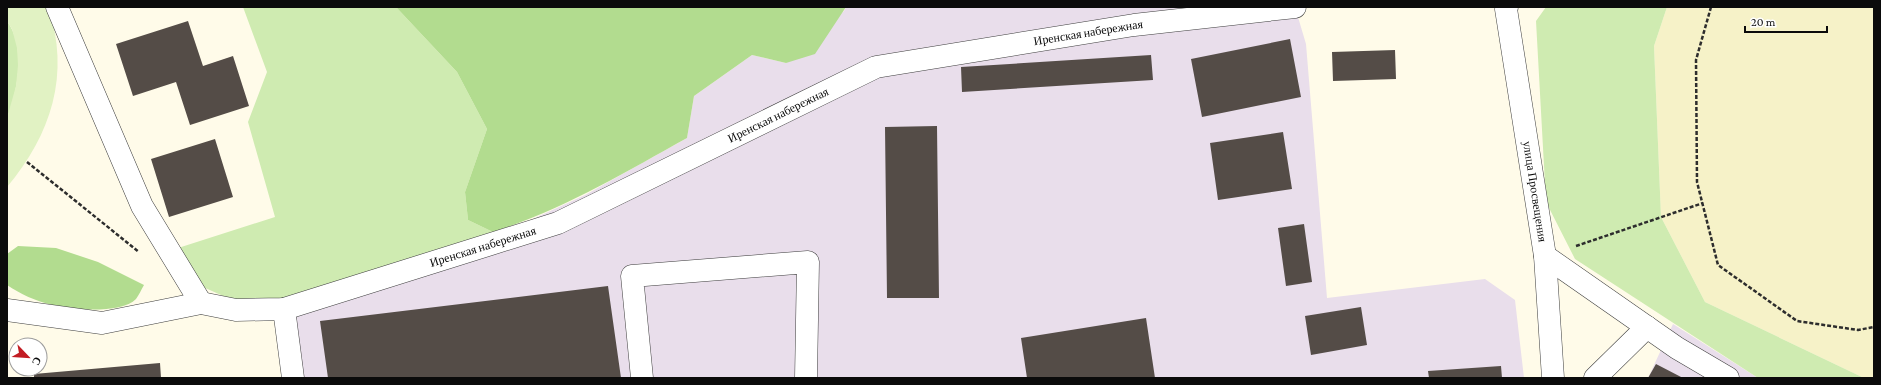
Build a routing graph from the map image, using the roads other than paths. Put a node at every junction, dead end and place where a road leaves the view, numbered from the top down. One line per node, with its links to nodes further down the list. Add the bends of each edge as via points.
1 (57, 7): 6 (street, via 142,206)
2 (1295, 7): 4 (street, Иренская набережная)
3 (1507, 7): 5 (street, улица Просвещения)
4 (1134, 16): 7 (street, Иренская набережная, via 876,67 558,223)
5 (1545, 256): 9 (street); 13 (street, улица Просвещения)
6 (201, 303): 7 (street, Иренская набережная, via 236,310); 8 (street, via 102,323)
7 (284, 309): 10 (street)
8 (7, 310)
9 (1647, 327): 14 (street); 15 (street)
10 (293, 378)
11 (642, 378): 12 (street, via 632,276 808,262)
12 (806, 378)
13 (1553, 378)
14 (1595, 378)
15 (1728, 378)

